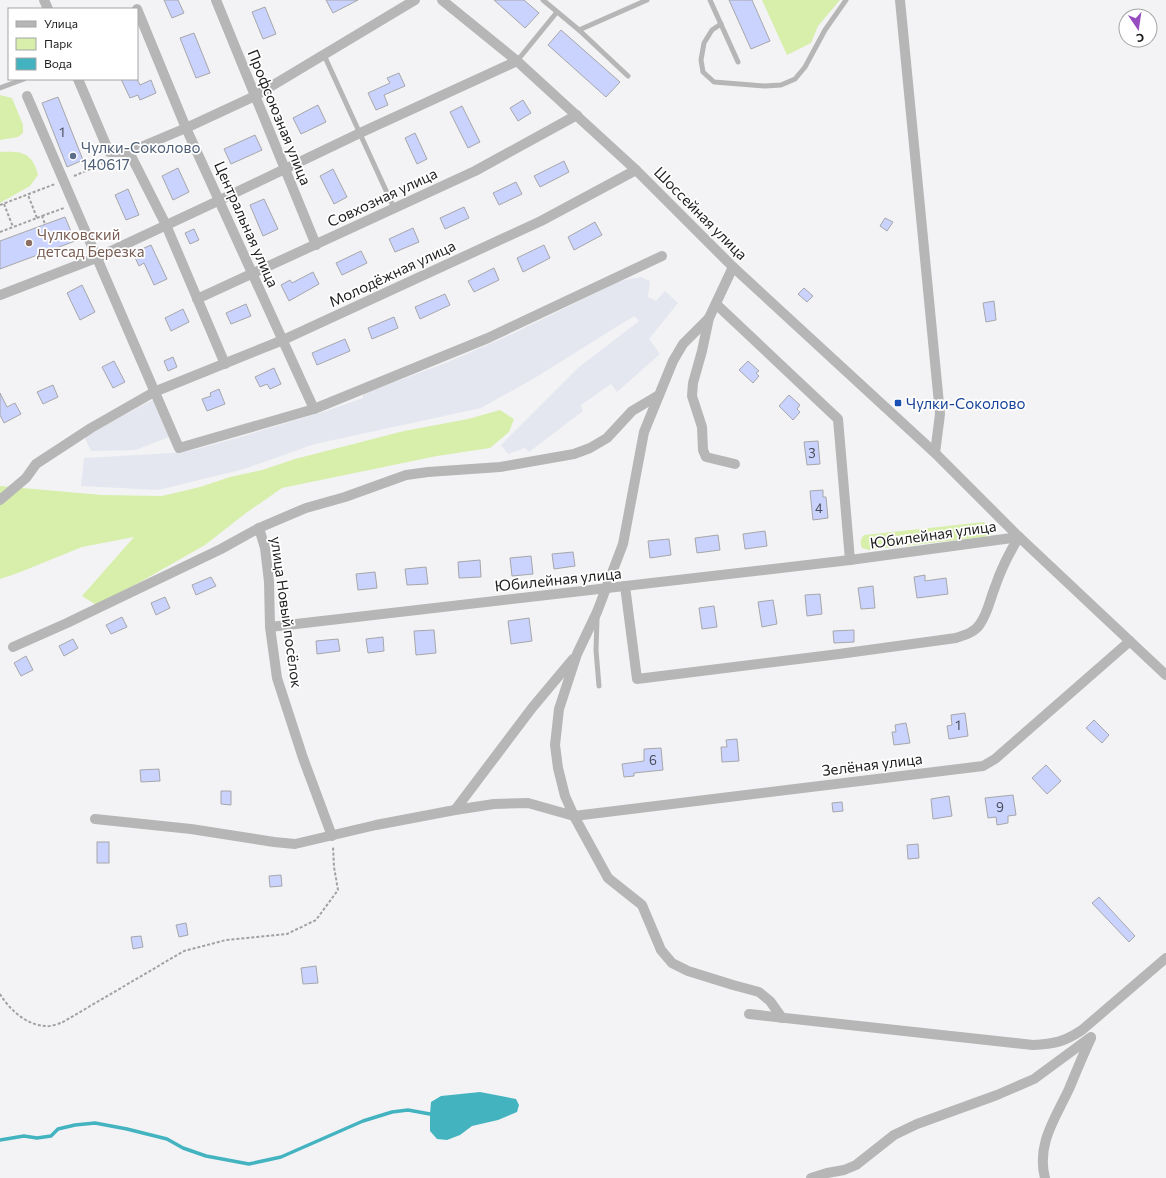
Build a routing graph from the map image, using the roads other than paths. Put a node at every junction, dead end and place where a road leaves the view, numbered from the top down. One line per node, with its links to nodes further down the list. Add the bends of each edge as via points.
1 (216, 0): 21 (street, Профсоюзная улица)
2 (415, 0): 13 (street)
3 (442, 0): 14 (street, Шоссейная улица)
4 (543, 0): 10 (lane)
5 (647, 0): 12 (lane)
6 (710, 0): 11 (lane)
7 (846, 0): 11 (lane, via 796,79 781,85 714,82 703,72 701,60 704,43 712,30)
8 (900, 0): 45 (street, via 940,414)
9 (138, 11): 23 (street, Центральная улица)
10 (557, 12): 12 (lane); 14 (lane)
11 (721, 24): 15 (lane)
12 (579, 30): 16 (lane)
13 (324, 55): 21 (street); 24 (lane)
14 (517, 61): 22 (street, Шоссейная улица); 24 (street)
15 (738, 62)
16 (628, 76)
17 (21, 80): 19 (lane)
18 (78, 80): 25 (street, via 109,152)
19 (0, 88)
20 (27, 96): 33 (street)
21 (256, 96): 23 (street); 26 (street, Профсоюзная улица)
22 (577, 115): 27 (street, Шоссейная улица); 29 (street, Совхозная улица, via 475,171)
23 (186, 128): 25 (street); 28 (street, Центральная улица)
24 (360, 133): 26 (street); 29 (lane)
25 (129, 152): 30 (street)
26 (285, 169): 28 (street); 31 (street, Профсоюзная улица)
27 (636, 170): 34 (street, Шоссейная улица); 40 (street, Молодёжная улица, via 541,221)
28 (220, 200): 30 (street); 35 (street, Центральная улица)
29 (394, 208): 31 (street, Совхозная улица)
30 (166, 225): 33 (street); 37 (street)
31 (316, 245): 35 (street, Совхозная улица)
32 (662, 256): 44 (street, via 488,338)
33 (96, 258): 36 (street); 42 (street)
34 (733, 267): 38 (street); 45 (street, Шоссейная улица)
35 (253, 274): 37 (street, Совхозная улица); 40 (street, Центральная улица)
36 (0, 295)
37 (197, 299): 41 (street)
38 (716, 304): 39 (street); 50 (street, Юбилейная улица, via 838,419)
39 (709, 318): 43 (street, via 683,344); 46 (street, via 692,396 702,427 703,450 706,457)
40 (283, 340): 41 (street, Молодёжная улица); 44 (street, Центральная улица)
41 (225, 364): 42 (street, Молодёжная улица)
42 (154, 392): 44 (street, via 179,448); 47 (street, Молодёжная улица, via 91,428 36,464 26,478)
43 (659, 395): 48 (street, via 632,411 607,438 574,454 500,467 406,475 306,508); 52 (street, via 644,432 623,544)
44 (314, 409)
45 (935, 453): 49 (street, Шоссейная улица)
46 (735, 464)
47 (0, 500)
48 (259, 528): 54 (street, улица Новый посёлок, via 265,548 269,582); 56 (street, via 221,549)
49 (1019, 537): 50 (street, Юбилейная улица); 51 (street, via 1007,557 987,611 979,625 970,633 956,638 839,654 637,679); 55 (street, Шоссейная улица)
50 (850, 560): 51 (street, Юбилейная улица)
51 (626, 586): 52 (street, Юбилейная улица)
52 (606, 589): 53 (street); 54 (street, Юбилейная улица)
53 (597, 612): 57 (street); 59 (lane, via 596,650)
54 (270, 627): 63 (street, улица Новый посёлок, via 277,678)
55 (1130, 642): 58 (street, Шоссейная улица); 61 (street, Зелёная улица, via 995,759 982,766)
56 (13, 647)
57 (577, 654): 60 (street, via 532,708); 61 (street, via 559,709 555,745 565,796)
58 (1166, 675)
59 (599, 686)
60 (455, 810): 61 (street, via 494,804 528,803); 63 (street)
61 (574, 816): 66 (street, via 608,878 642,905 661,950 672,963 688,972 760,992)
62 (95, 819): 63 (street, via 296,844)
63 (332, 836)
64 (1166, 958): 67 (street)
65 (749, 1014): 66 (street)
66 (782, 1018): 67 (street, via 1033,1045 1053,1044 1070,1038)
67 (1094, 1019): 68 (street)
68 (1091, 1037): 69 (street, via 1034,1079 894,1135 856,1165); 70 (street, via 1049,1126 1043,1152)
69 (811, 1178)
70 (1045, 1178)

